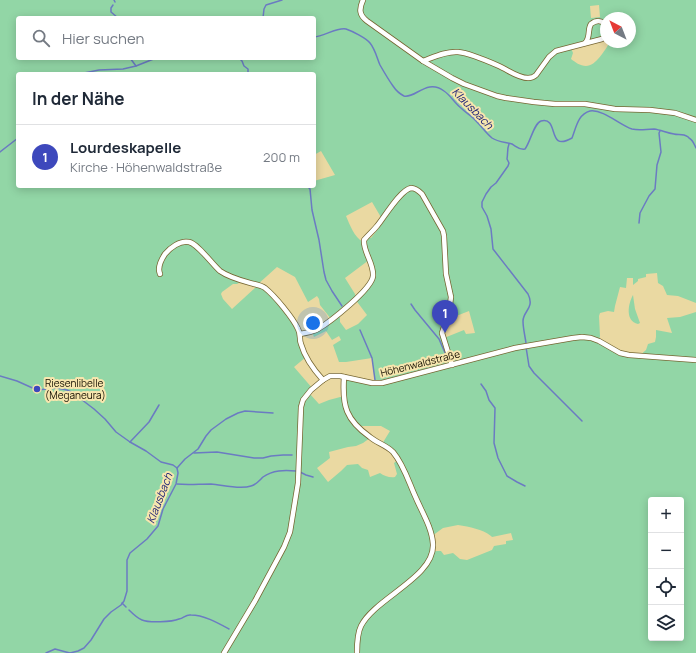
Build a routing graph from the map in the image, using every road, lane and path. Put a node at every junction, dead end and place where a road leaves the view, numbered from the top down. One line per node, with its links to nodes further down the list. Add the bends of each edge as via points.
1 (363, 0): 5 (street, via 360,10 362,17)
2 (600, 21): 4 (street, via 591,24 589,39)
3 (600, 39): 4 (street)
4 (585, 43): 5 (street, via 556,51 534,77 528,78 488,61 458,52)
5 (423, 61): 6 (street, via 464,84 506,98 650,110 675,113)
6 (696, 120)
7 (160, 274): 8 (street, via 159,266 170,249 189,242 224,273 264,287 288,314)
8 (300, 334): 10 (street, via 312,332 324,325 370,285 373,274 364,240 403,192 414,188 422,194 443,231 451,297 442,333); 12 (street, via 308,361)
9 (696, 360): 10 (street, Höhenwaldstraße, via 629,355 594,339 582,337 526,345)
10 (452, 365): 11 (street, Höhenwaldstraße, via 382,383)
11 (344, 377): 12 (street, Höhenwaldstraße, via 333,376); 14 (street, via 348,414 370,438 390,450 397,458 432,536 433,548 422,570 364,621 359,632)
12 (322, 380): 13 (street, via 307,394 301,407 298,483 287,540)
13 (224, 653)
14 (358, 653)

